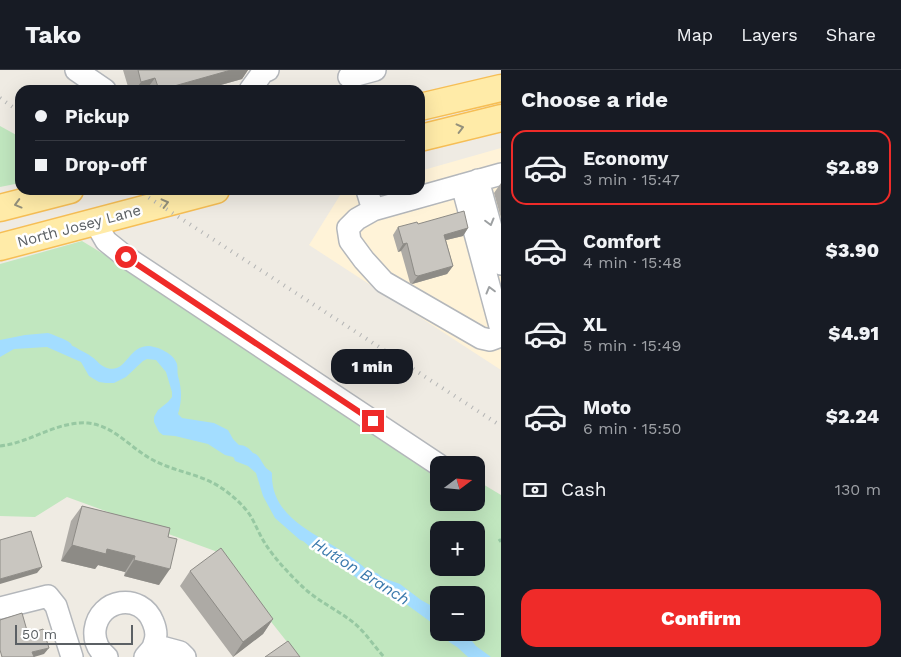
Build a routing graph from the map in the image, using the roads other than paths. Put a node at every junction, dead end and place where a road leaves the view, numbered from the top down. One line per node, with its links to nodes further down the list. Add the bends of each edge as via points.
1 (76, 70): 5 (lane)
2 (375, 70): 4 (lane)
3 (265, 71): 6 (lane)
4 (350, 79)
5 (98, 85)
6 (254, 85)
7 (501, 88): 8 (main road)
8 (425, 106)
9 (501, 118): 10 (main road, one-way to 9)
10 (425, 137)
11 (501, 174): 12 (lane)
12 (470, 182): 13 (lane); 17 (lane, one-way to 12, via 348,228 350,241 364,260 384,282 481,338 490,340 498,337 501,330); 21 (lane, one-way to 21)
13 (425, 190)
14 (51, 195): 18 (main road, one-way to 18)
15 (197, 195): 19 (main road, North Josey Lane, one-way to 15)
16 (398, 195): 17 (lane)
17 (370, 200)
18 (0, 208)
19 (95, 222): 20 (main road, North Josey Lane); 22 (lane, via 106,241 126,257)
20 (0, 247)
21 (501, 264)
22 (430, 459)
23 (0, 608): 25 (lane, via 48,596 56,606)
24 (150, 651): 26 (lane, via 156,629 150,614 137,604 121,602 106,608 96,622 94,638); 27 (lane, via 180,652)
25 (72, 657)
26 (106, 657)
27 (185, 657)

